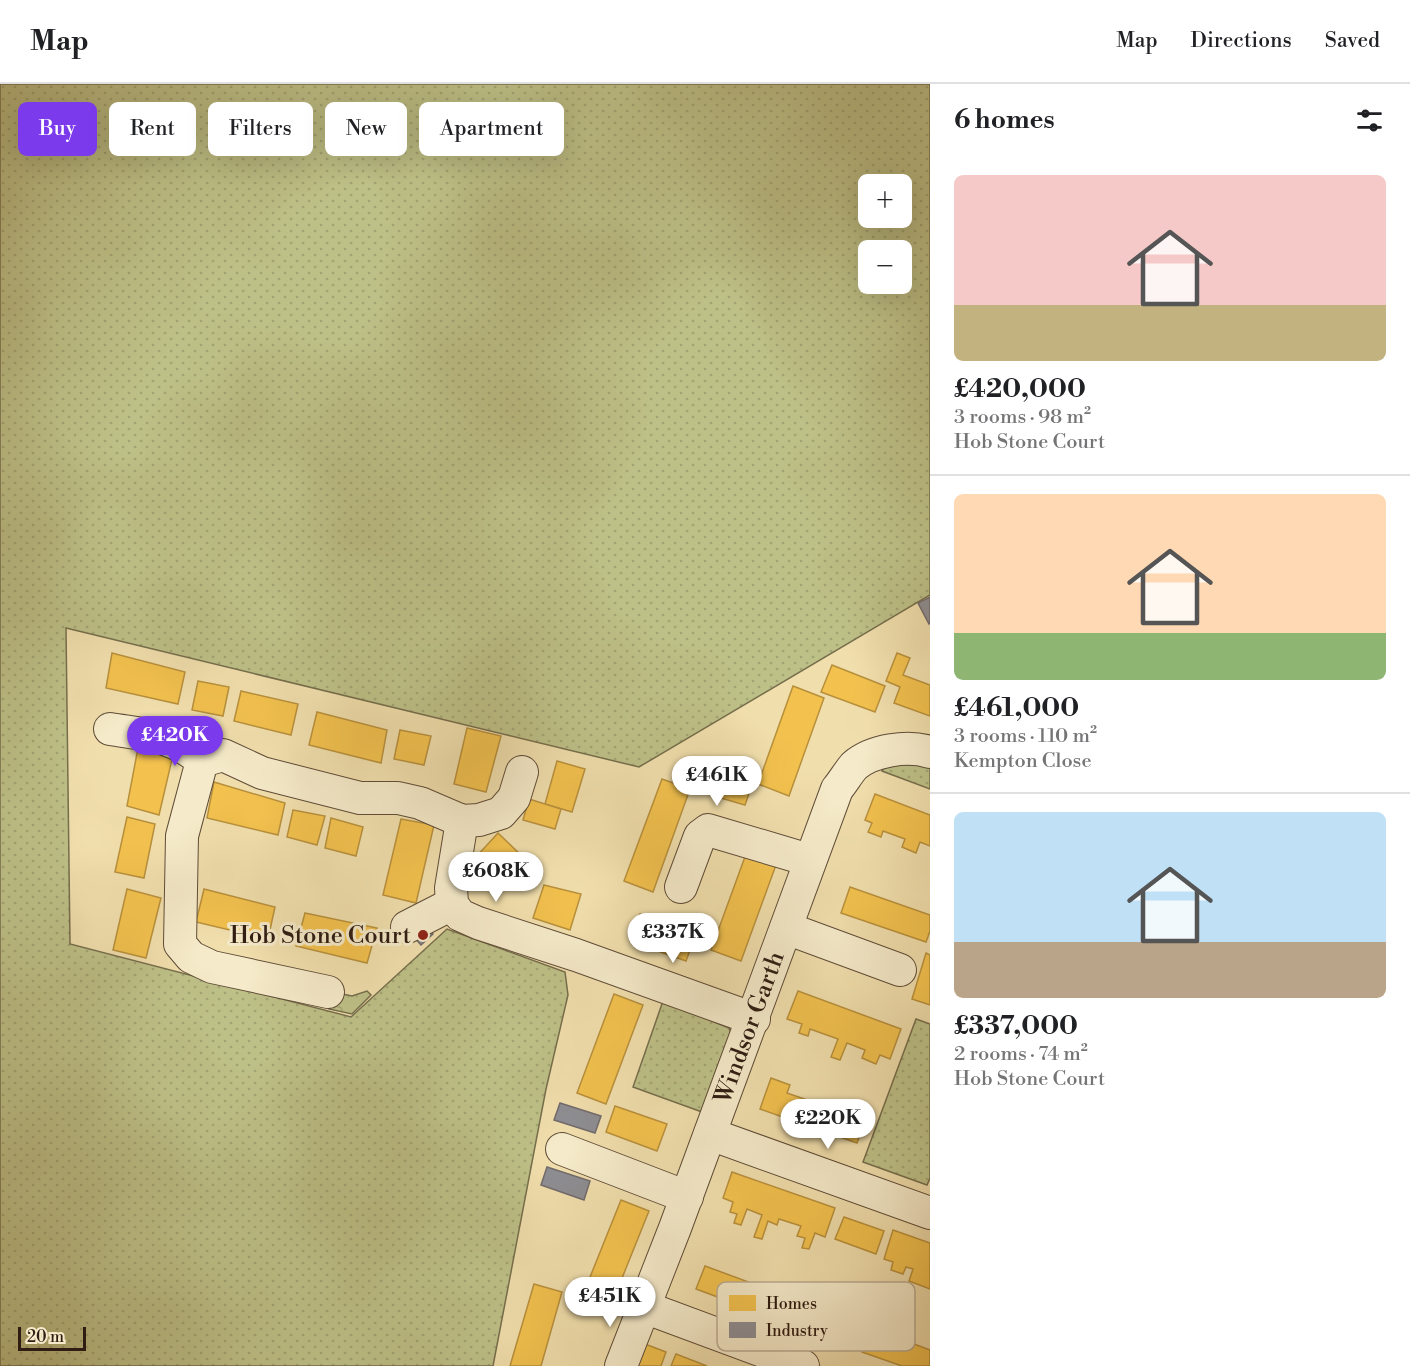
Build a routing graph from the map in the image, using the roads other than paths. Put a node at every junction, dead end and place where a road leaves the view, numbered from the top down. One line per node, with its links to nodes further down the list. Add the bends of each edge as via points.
1 (110, 729): 3 (street, via 165,738 186,747)
2 (930, 752): 6 (street, Windsor Garth, via 903,748 877,754 855,765 837,789)
3 (202, 761): 5 (street, via 223,755 262,773 360,798 398,798 420,803); 12 (street, via 182,836 180,944 192,957 213,967)
4 (522, 772): 5 (street, via 514,798 501,813)
5 (462, 821): 8 (street)
6 (809, 860): 7 (street, via 708,830 700,836); 10 (street, Windsor Garth)
7 (681, 887)
8 (452, 904): 9 (street); 13 (street, via 460,915 478,923)
9 (407, 927)
10 (786, 928): 11 (street); 13 (street, Windsor Garth)
11 (900, 970)
12 (328, 992)
13 (753, 1019): 14 (street, Windsor Garth)
14 (710, 1134): 16 (street, Windsor Garth); 17 (street)
15 (562, 1149): 16 (street)
16 (687, 1197): 18 (street, Windsor Garth)
17 (930, 1213)
18 (644, 1307): 19 (street); 21 (street, Windsor Garth)
19 (717, 1334)
20 (763, 1351): 22 (street)
21 (621, 1366)
22 (803, 1366)

